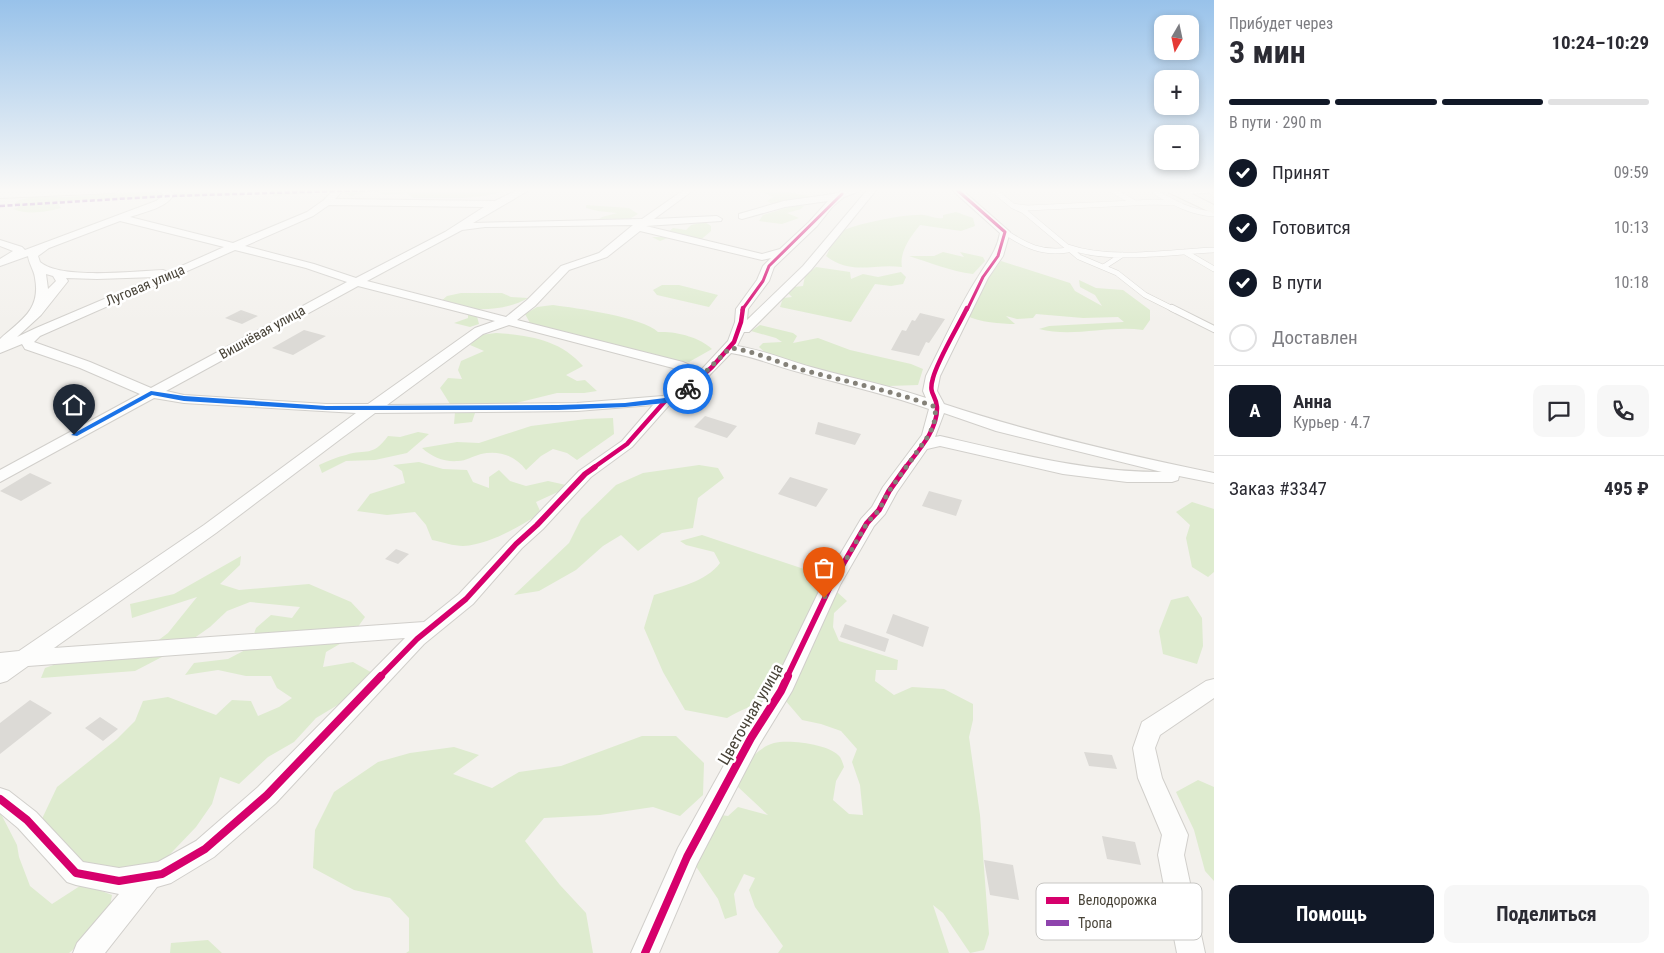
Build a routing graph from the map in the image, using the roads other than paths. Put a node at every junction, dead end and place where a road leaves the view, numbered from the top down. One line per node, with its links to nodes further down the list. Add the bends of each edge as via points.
1 (79, 233): 13 (street)
2 (182, 233): 14 (street)
3 (266, 233): 14 (street, Луговая улица)
4 (630, 233): 28 (street, via 603,255 565,268)
5 (667, 233): 17 (street, via 755,256)
6 (803, 233): 17 (street)
7 (836, 233): 31 (street, via 807,268)
8 (1004, 233): 40 (street, Цветочная улица, via 1004,242 994,264 983,277 933,376 930,391)
9 (1006, 233): 15 (lane, via 1041,252 1059,252 1068,250)
10 (1051, 233): 15 (lane)
11 (449, 234): 26 (street, Вишнёвая улица)
12 (0, 243): 20 (street, via 20,252)
13 (45, 246): 20 (street); 21 (street, via 33,256)
14 (236, 247): 24 (street, Луговая улица); 26 (street)
15 (1068, 247): 19 (lane, via 1086,253); 22 (lane, via 1079,257)
16 (1214, 250): 18 (lane)
17 (782, 252): 31 (street, via 745,302)
18 (1183, 252): 19 (lane); 23 (lane)
19 (1122, 255): 22 (lane, via 1108,263)
20 (3, 262)
21 (38, 267): 25 (street); 27 (street, via 43,287)
22 (1106, 268): 29 (lane, via 1145,295)
23 (1214, 269)
24 (174, 273): 25 (street); 33 (street, Луговая улица)
25 (58, 274): 27 (street, via 62,281)
26 (357, 282): 28 (street); 38 (street, Вишнёвая улица)
27 (40, 306): 34 (street)
28 (508, 321): 37 (street, via 678,365); 41 (street, via 479,331)
29 (1197, 321): 30 (lane); 32 (lane)
30 (1214, 321)
31 (743, 326): 35 (street); 36 (street)
32 (1214, 329)
33 (40, 331): 34 (street, Луговая улица); 38 (street, via 27,342 30,346)
34 (0, 347)
35 (730, 348): 36 (street); 37 (street)
36 (766, 357): 40 (street)
37 (703, 376): 39 (street)
38 (151, 393): 41 (street, via 184,399); 43 (street, Вишнёвая улица)
39 (666, 400): 41 (street, via 577,407); 45 (street, via 627,444 585,474 466,599)
40 (936, 407): 42 (street, Цветочная улица, via 934,424); 44 (street, via 1038,438)
41 (374, 408): 46 (street, via 210,529)
42 (921, 446): 44 (street, via 932,441 953,443 1034,464 1089,473); 55 (street, Цветочная улица, via 867,523 831,585 781,691 750,738 687,857)
43 (0, 477)
44 (1214, 478)
45 (431, 628): 46 (street); 51 (street, via 267,795 205,849 162,874)
46 (24, 658): 47 (street); 48 (street)
47 (0, 661)
48 (0, 675)
49 (1214, 686): 52 (street, via 1150,729 1144,748 1150,778 1175,835 1171,854)
50 (0, 799): 51 (street, via 28,820 76,873 119,881)
51 (150, 876): 54 (street)
52 (1177, 883)
53 (1188, 940): 56 (street)
54 (87, 953)
55 (645, 953)
56 (1191, 953)

